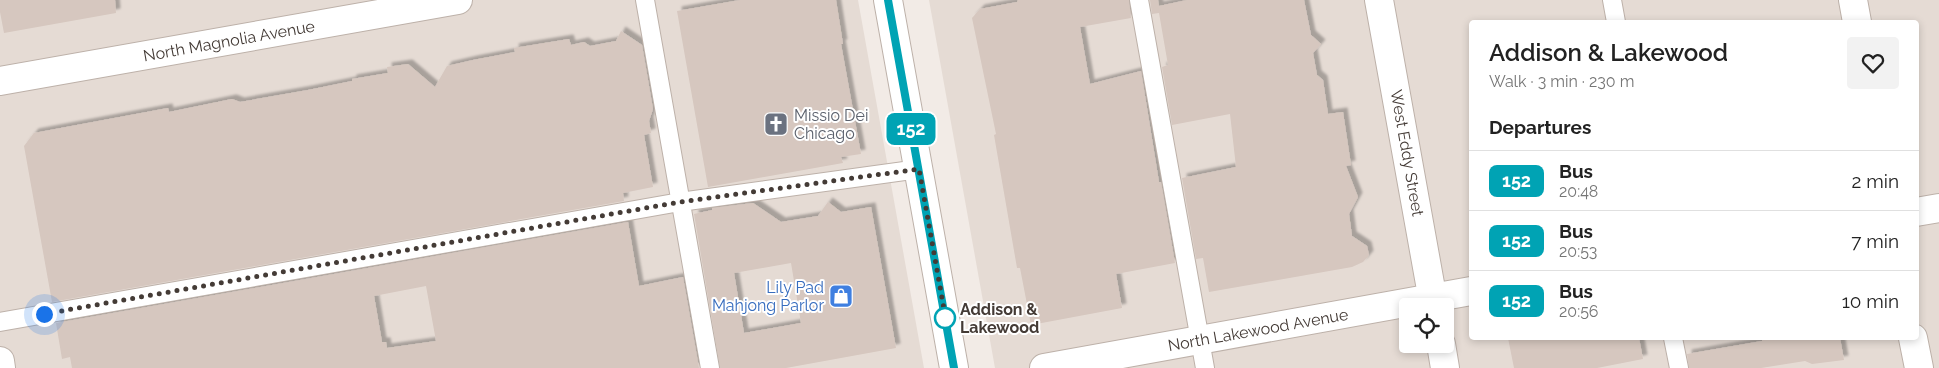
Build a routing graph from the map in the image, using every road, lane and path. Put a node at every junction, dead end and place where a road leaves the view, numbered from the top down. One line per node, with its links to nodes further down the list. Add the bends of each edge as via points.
1 (458, 0): 10 (street, North Magnolia Avenue)
2 (645, 0): 12 (lane)
3 (888, 0): 11 (street)
4 (1139, 0): 20 (lane)
5 (1379, 0): 16 (street, West Eddy Street)
6 (1612, 0): 8 (lane)
7 (1853, 0): 9 (street)
8 (1616, 20)
9 (1857, 20)
10 (0, 81)
11 (919, 169): 12 (lane); 27 (street)
12 (680, 202): 19 (lane); 26 (lane)
13 (1939, 208): 14 (street)
14 (1919, 211)
15 (1469, 292): 17 (street, North Lakewood Avenue)
16 (1433, 298)
17 (1447, 298)
18 (1399, 308): 20 (street, North Lakewood Avenue)
19 (0, 322)
20 (1200, 340): 28 (street, North Lakewood Avenue); 29 (lane)
21 (1673, 340): 31 (lane)
22 (1913, 340): 32 (street)
23 (1442, 353): 30 (street)
24 (0, 360): 25 (street)
25 (1, 368)
26 (710, 368)
27 (954, 368)
28 (1044, 368)
29 (1205, 368)
30 (1445, 368)
31 (1679, 368)
32 (1919, 368)

